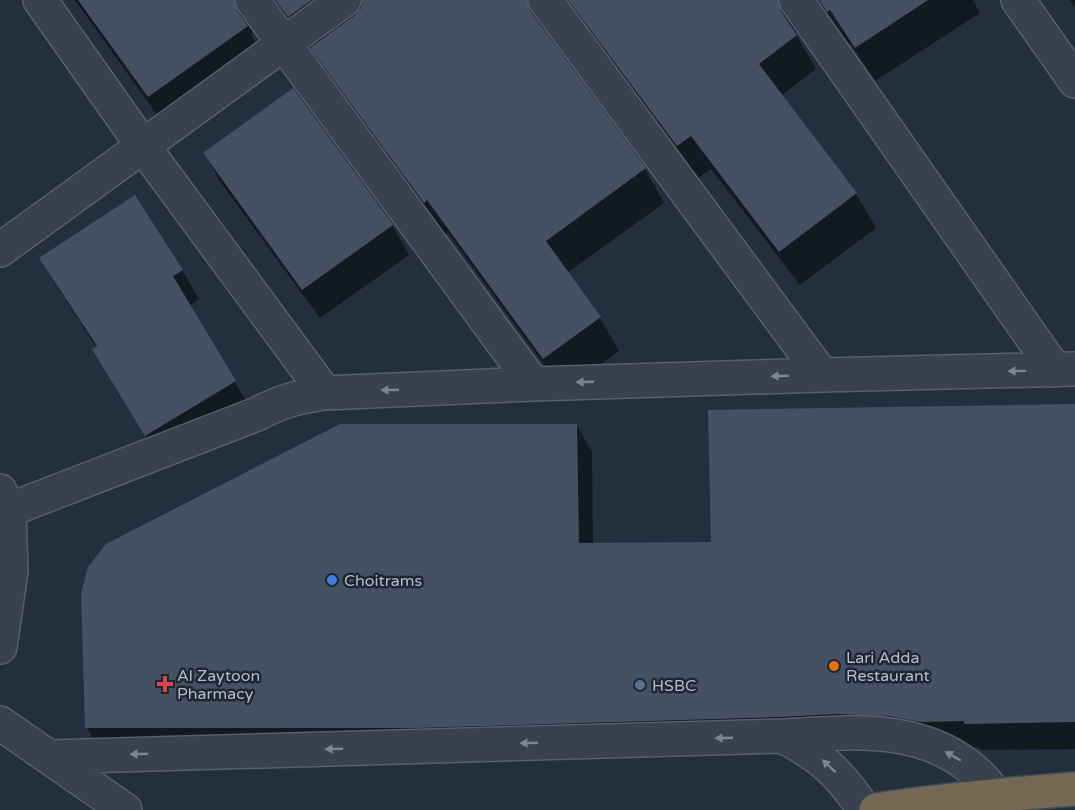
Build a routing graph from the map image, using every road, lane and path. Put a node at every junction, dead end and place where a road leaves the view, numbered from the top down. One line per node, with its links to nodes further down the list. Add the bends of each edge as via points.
1 (39, 0): 9 (street)
2 (252, 0): 7 (street)
3 (344, 0): 7 (street)
4 (545, 0): 12 (street)
5 (796, 0): 11 (street)
6 (1018, 0): 8 (street)
7 (284, 44): 9 (street); 13 (street)
8 (1075, 81)
9 (143, 146): 10 (street); 14 (street)
10 (0, 250)
11 (1065, 370): 12 (street, one-way to 12)
12 (822, 375): 13 (street, one-way to 13)
13 (533, 384): 14 (street, one-way to 14)
14 (325, 393): 15 (street, via 275,404)
15 (5, 515): 16 (street, via 11,571)
16 (2, 628)
17 (0, 723): 19 (street)
18 (782, 736): 19 (street, one-way to 19); 21 (street, one-way to 18, via 965,763 919,740 859,733); 23 (street, one-way to 18, via 853,792 822,760)
19 (48, 757): 22 (street)
20 (1075, 789): 21 (highway)
21 (995, 795): 24 (highway)
22 (125, 810)
23 (864, 810)
24 (876, 810)

